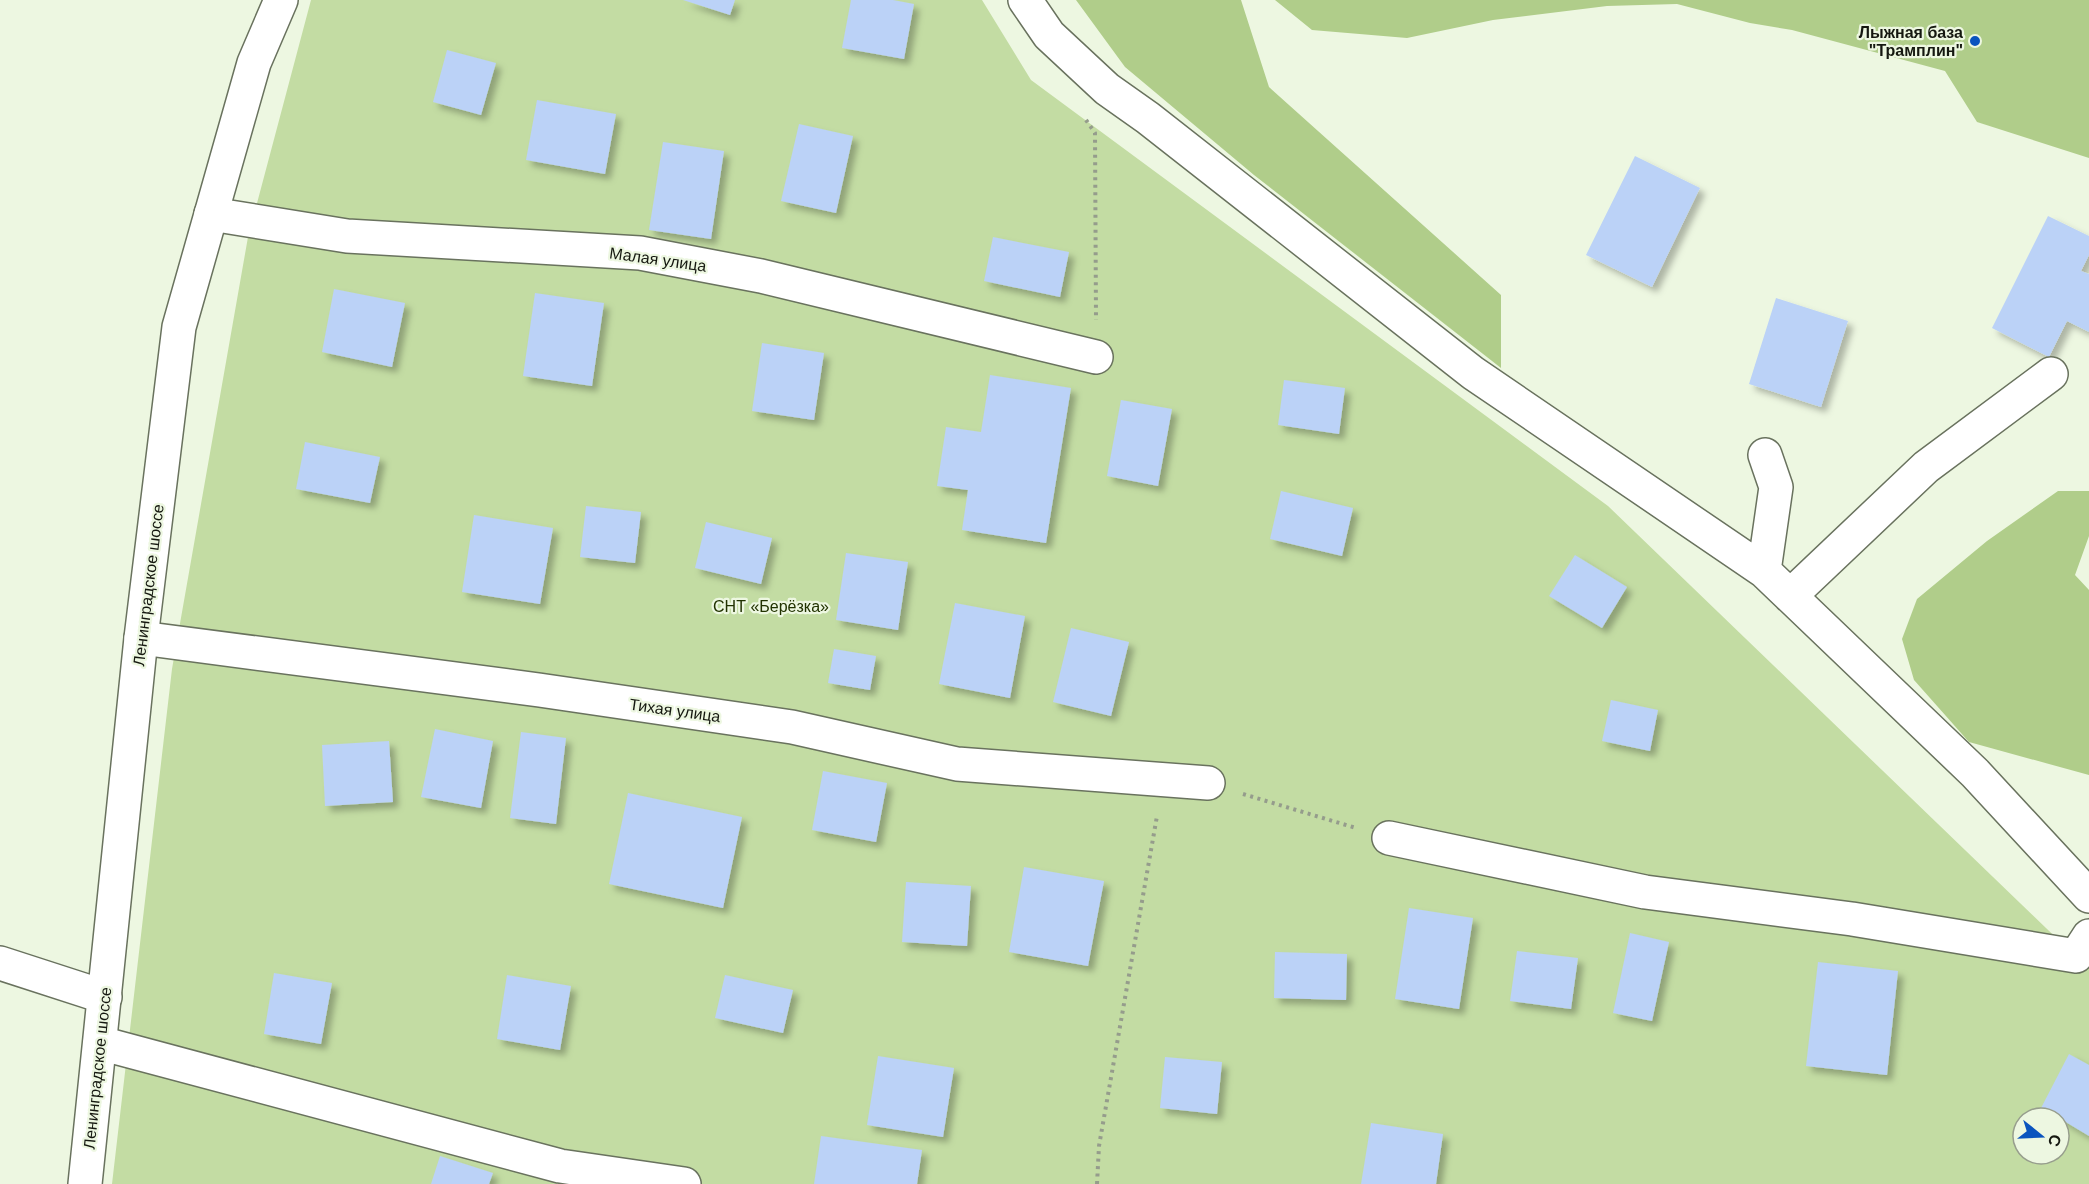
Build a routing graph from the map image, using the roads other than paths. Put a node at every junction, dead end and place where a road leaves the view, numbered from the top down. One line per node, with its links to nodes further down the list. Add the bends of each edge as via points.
1 (1025, 0): 7 (street, via 1049,35 1107,88 1473,373)
2 (278, 1): 3 (street, Ленинградское шоссе, via 254,63)
3 (211, 214): 4 (street, Малая улица, via 347,236 640,253 761,276); 9 (street, Ленинградское шоссе, via 179,327)
4 (1096, 357)
5 (2052, 374): 8 (street, via 1926,467)
6 (1765, 455): 7 (street, via 1776,487)
7 (1764, 571): 8 (street)
8 (1790, 596): 12 (street, via 1976,773)
9 (141, 638): 10 (street, Тихая улица, via 780,726 957,764); 15 (street, Ленинградское шоссе)
10 (1208, 783)
11 (1389, 838): 13 (street, via 1646,892 1852,919 2076,956)
12 (2089, 896)
13 (2089, 936)
14 (0, 963): 15 (street)
15 (105, 997): 16 (street, Ленинградское шоссе)
16 (100, 1043): 17 (street, Ленинградское шоссе); 18 (street, via 560,1166)
17 (85, 1184)
18 (684, 1184)

